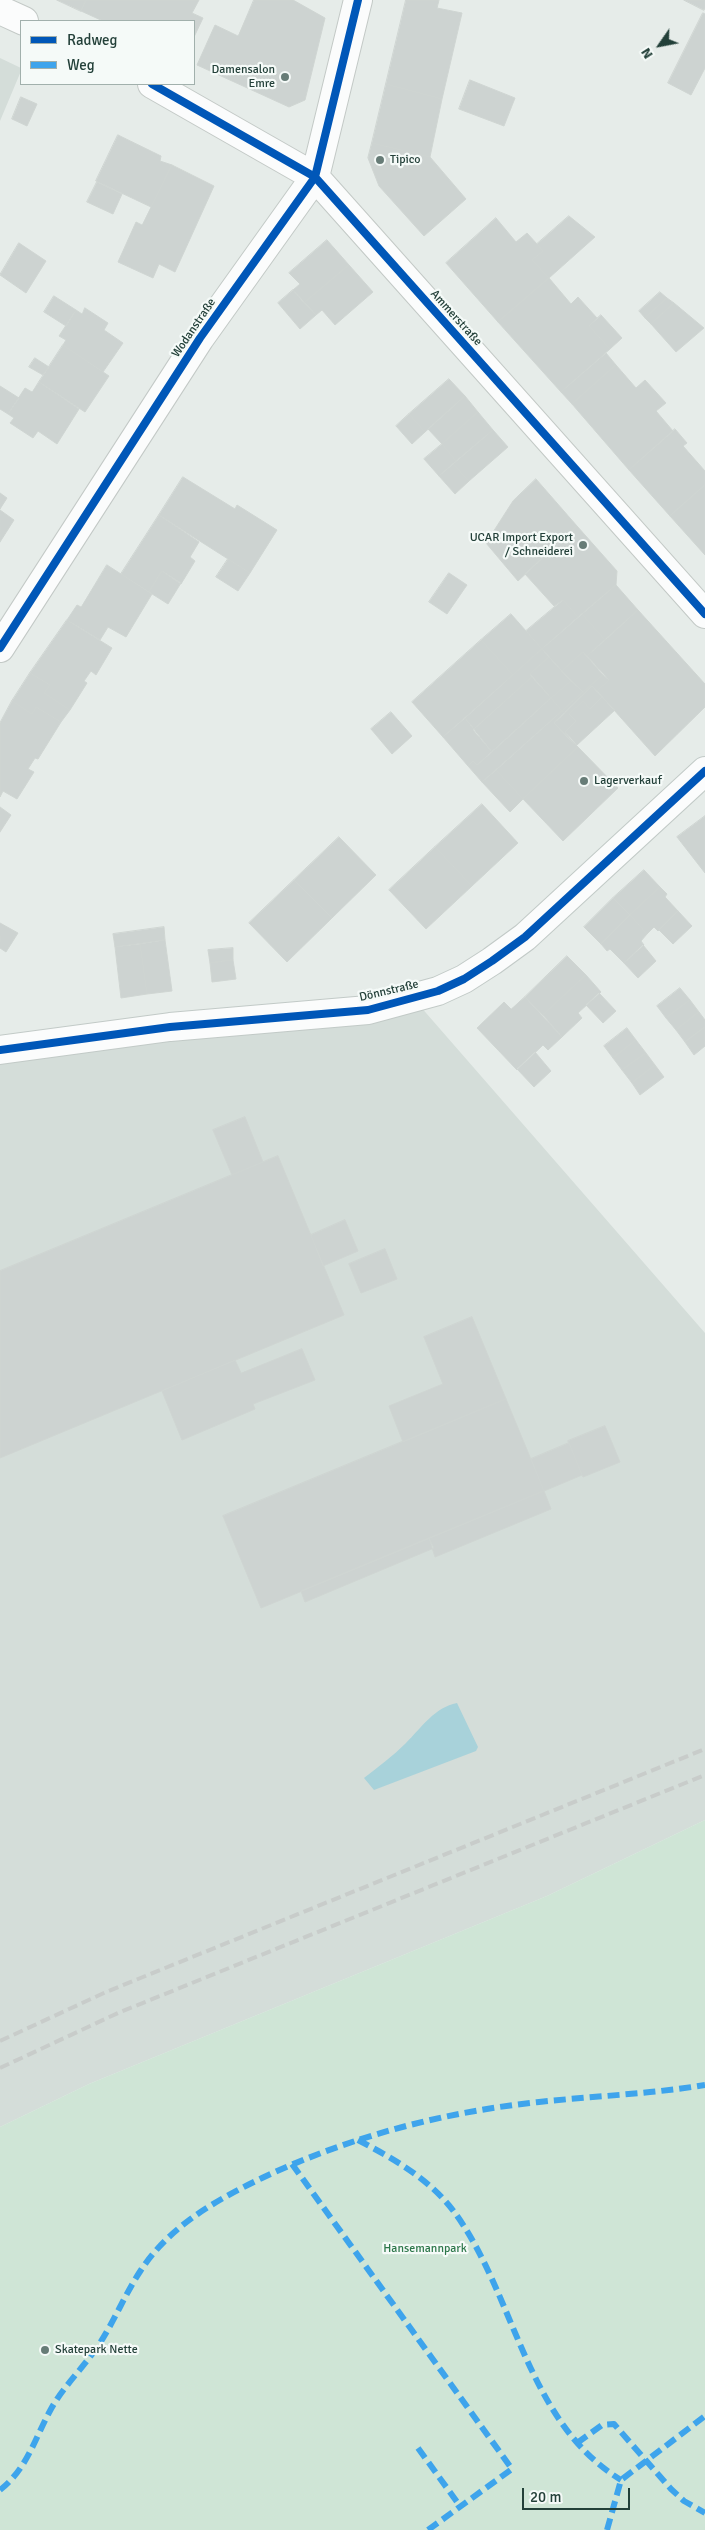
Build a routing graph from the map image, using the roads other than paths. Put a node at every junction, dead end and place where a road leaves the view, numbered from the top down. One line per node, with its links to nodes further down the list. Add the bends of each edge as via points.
1 (358, 0): 5 (street, Wodanstraße)
2 (0, 10): 3 (street)
3 (22, 20)
4 (154, 85): 5 (street, Ammerstraße)
5 (315, 177): 6 (street, Ammerstraße); 7 (street, Wodanstraße, via 200,338)
6 (705, 614)
7 (0, 648)
8 (705, 772): 9 (street, Dönnstraße, via 526,936 471,974 438,990 368,1010 170,1027)
9 (0, 1050)

